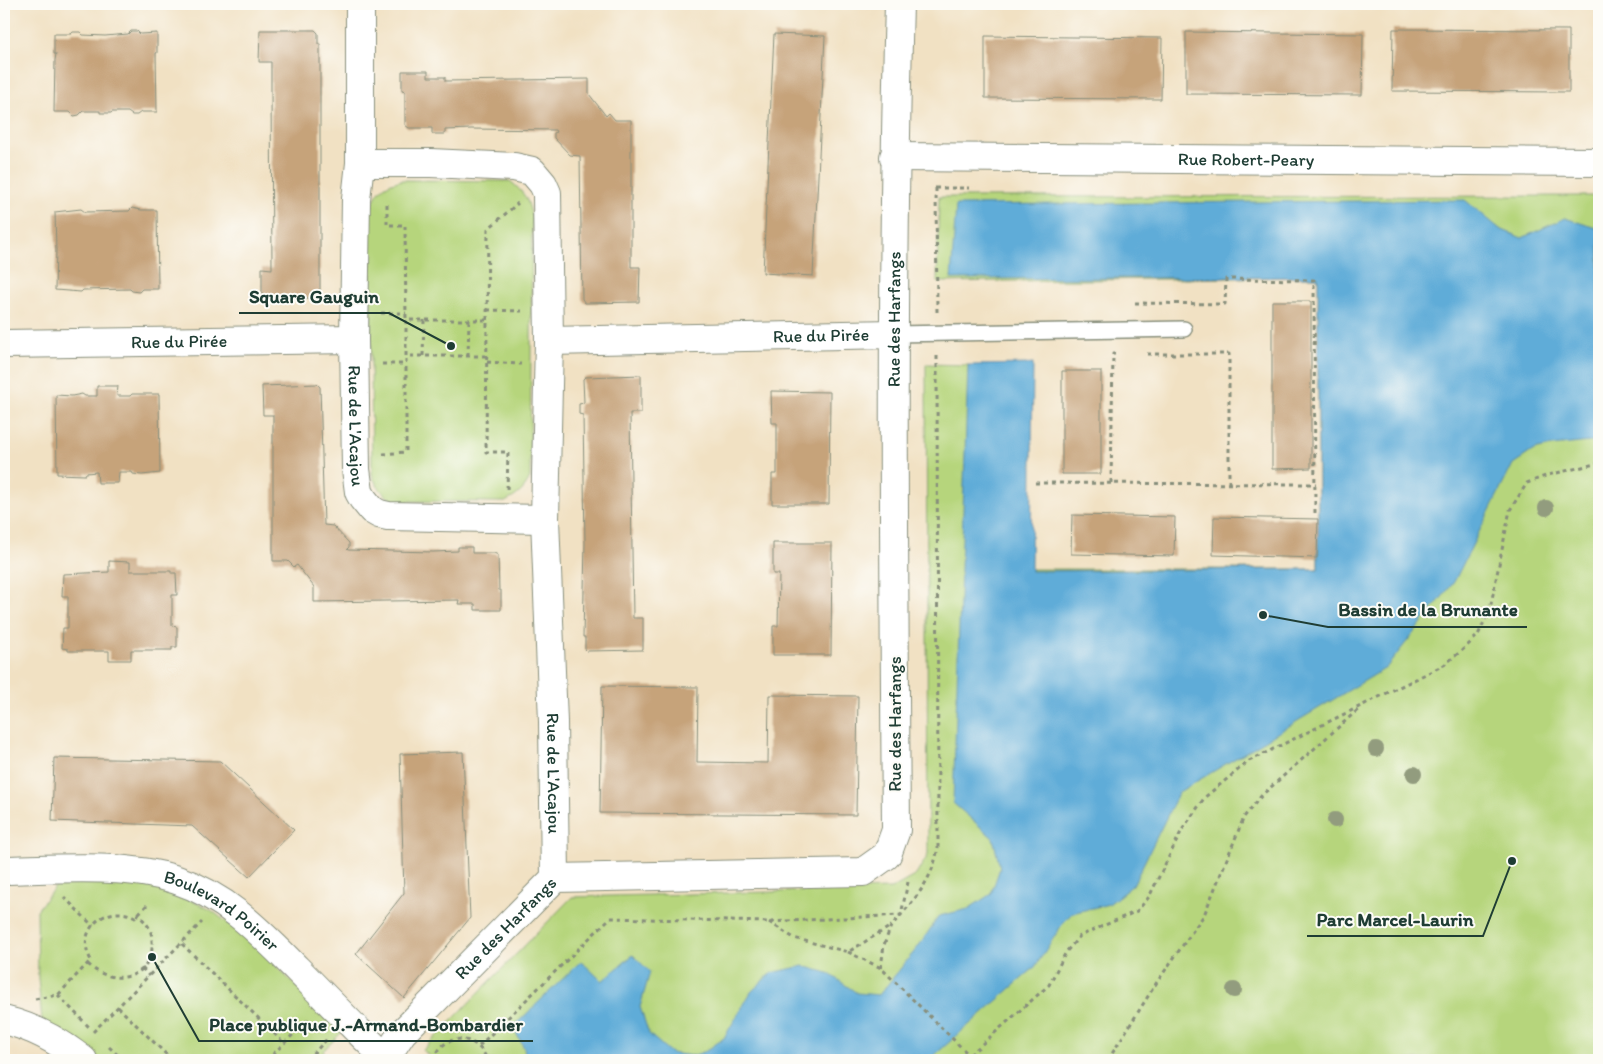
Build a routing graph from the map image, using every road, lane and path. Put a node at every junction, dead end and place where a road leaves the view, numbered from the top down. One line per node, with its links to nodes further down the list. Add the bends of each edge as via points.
1 (360, 4): 5 (street, Rue de L'Acajou)
2 (899, 4): 3 (street, Rue des Harfangs)
3 (894, 157): 4 (street, Rue Robert-Peary); 20 (street, Rue des Harfangs)
4 (1599, 162)
5 (360, 163): 21 (street, Rue de L'Acajou, via 356,199); 22 (street, Rue de L'Acajou, via 504,166 532,172 538,177 547,192 548,202)
6 (936, 188): 19 (path)
7 (386, 198): 13 (path, via 387,225 405,225)
8 (521, 201): 10 (path, via 488,229)
9 (1135, 303): 39 (path, via 1225,304 1226,279 1314,280)
10 (487, 310): 11 (path); 17 (path)
11 (523, 312)
12 (377, 313): 13 (path)
13 (406, 313): 14 (path)
14 (406, 320): 15 (path); 26 (path)
15 (424, 320): 16 (path); 27 (path)
16 (469, 320): 17 (path); 28 (path)
17 (487, 320): 29 (path)
18 (1184, 329): 19 (lane, Rue du Pirée)
19 (937, 333): 20 (lane, Rue du Pirée); 50 (path, via 938,847 931,875)
20 (894, 334): 22 (street, Rue du Pirée); 45 (street, Rue des Harfangs, via 896,830 886,855 863,872)
21 (354, 339): 23 (street, Rue du Pirée); 42 (street, Rue de L'Acajou, via 356,470 359,492 367,505 388,516)
22 (549, 341): 42 (street, Rue de L'Acajou)
23 (4, 344)
24 (1120, 354): 37 (path, via 1113,354)
25 (1144, 354): 38 (path, via 1229,354)
26 (406, 356): 27 (path); 32 (path)
27 (423, 356): 28 (path)
28 (468, 356): 29 (path)
29 (486, 356): 30 (path)
30 (487, 362): 33 (path); 40 (path, via 486,452 508,452)
31 (378, 364): 32 (path)
32 (406, 364): 34 (path, via 406,452 383,453)
33 (526, 364)
34 (383, 461)
35 (1599, 462): 43 (path, via 1548,474 1527,483 1510,510 1490,609 1478,635 1444,664)
36 (1035, 483): 37 (path)
37 (1111, 483): 38 (path)
38 (1229, 483): 39 (path)
39 (1316, 484): 41 (path)
40 (507, 495)
41 (1316, 517)
42 (545, 519): 45 (street, Rue de L'Acajou)
43 (1364, 705): 69 (path, via 1249,761 1204,797 1182,830 1149,897 1137,911 1080,936 1066,952 1049,985); 81 (path, via 1262,795 1244,816 1204,915)
44 (4, 870): 70 (street, Boulevard Poirier, via 131,871 195,886 247,922)
45 (555, 878): 70 (street, Rue des Harfangs, via 402,1033)
46 (908, 882): 50 (path)
47 (60, 894): 52 (path)
48 (154, 897): 49 (path)
49 (137, 914): 52 (path, via 135,917 113,912 99,918); 58 (path, via 147,924 152,937 152,953)
50 (901, 915): 51 (path); 53 (path)
51 (769, 922): 56 (path, via 794,938); 68 (path, via 610,918)
52 (92, 926): 57 (path, via 86,938 91,960)
53 (891, 926): 56 (path); 59 (path)
54 (196, 929): 55 (path)
55 (182, 944): 60 (path); 67 (path)
56 (848, 952): 59 (path)
57 (88, 964): 58 (path, via 107,977 116,978 135,974); 61 (path, via 58,995)
58 (142, 968): 60 (path)
59 (881, 968): 69 (path)
60 (149, 976): 62 (path)
61 (34, 999)
62 (118, 1007): 65 (path); 72 (path)
63 (309, 1018): 67 (path)
64 (4, 1020): 71 (street, via 37,1031)
65 (93, 1032)
66 (332, 1040): 76 (path, via 329,1038)
67 (284, 1044): 73 (path)
68 (478, 1046): 77 (path, via 471,1041 454,1040 446,1043); 78 (path)
69 (969, 1055): 79 (path); 80 (path)
70 (386, 1059)
71 (83, 1060)
72 (172, 1060)
73 (268, 1060)
74 (290, 1060): 75 (path, via 294,1056)
75 (298, 1060)
76 (307, 1060)
77 (434, 1060)
78 (487, 1060)
79 (964, 1060)
80 (978, 1060)
81 (1108, 1060)

